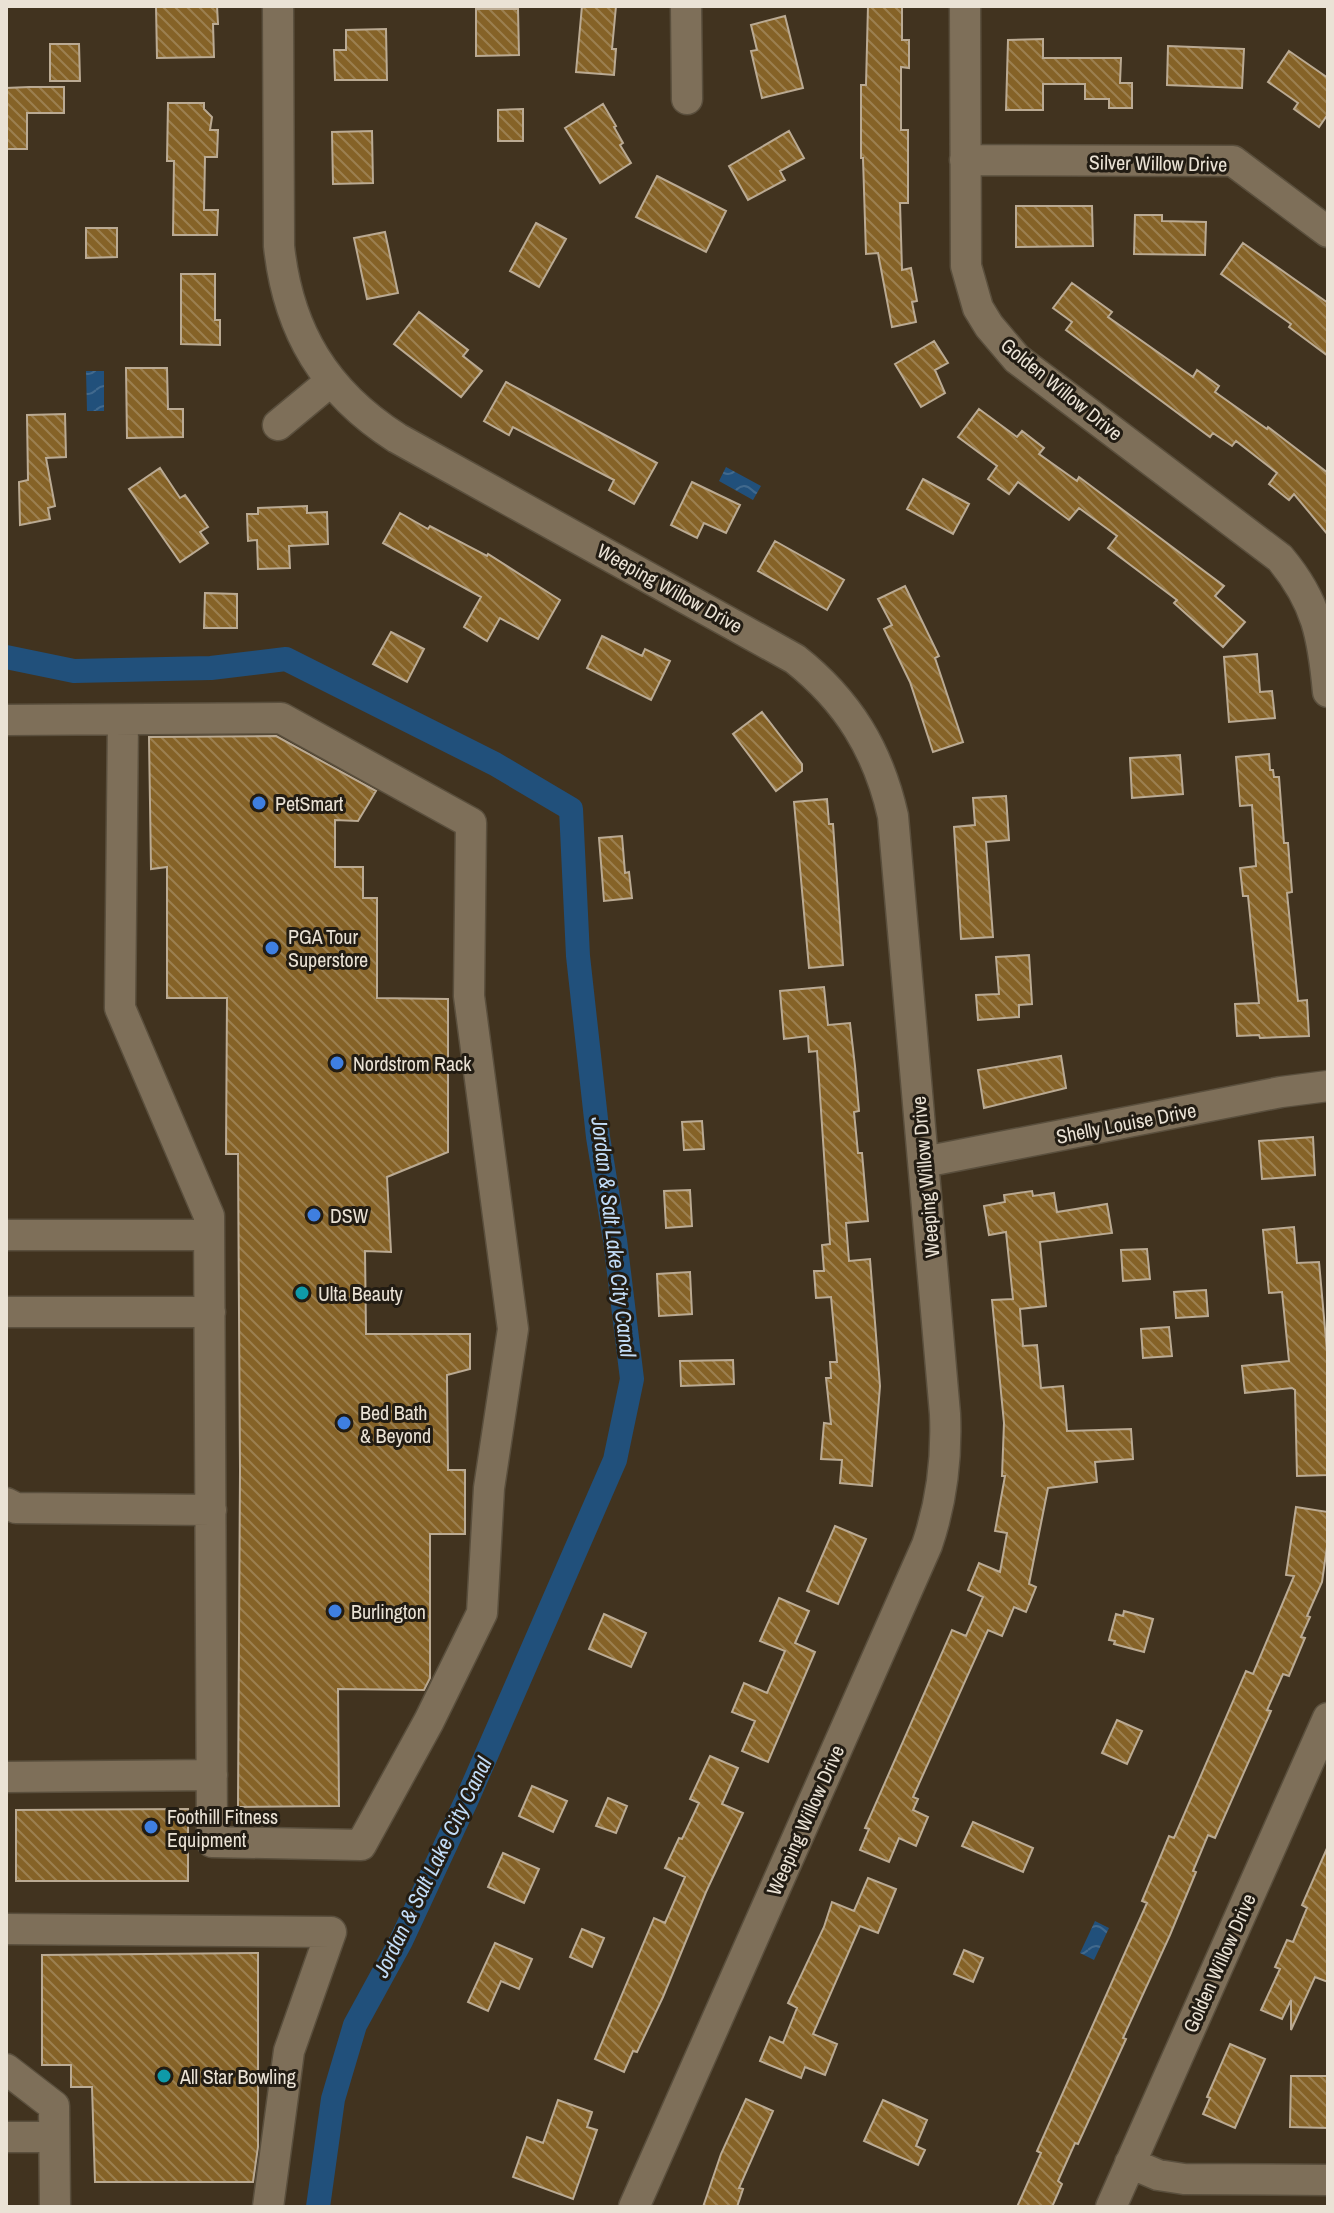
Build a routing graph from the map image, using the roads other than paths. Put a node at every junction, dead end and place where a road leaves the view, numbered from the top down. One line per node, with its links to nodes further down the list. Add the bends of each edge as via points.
1 (278, 6): 7 (street, Weeping Willow Drive, via 282,271 295,319)
2 (686, 6): 4 (street)
3 (965, 6): 5 (street, Golden Willow Drive)
4 (687, 99)
5 (965, 160): 6 (street, Silver Willow Drive, via 1233,161); 9 (street, Golden Willow Drive, via 966,266 989,326 1017,359 1280,558 1314,611)
6 (1328, 232)
7 (331, 381): 8 (street); 13 (street, Weeping Willow Drive, via 361,413 397,438 795,659 852,716 878,764 893,816)
8 (278, 425)
9 (1328, 692)
10 (6, 720): 11 (street)
11 (123, 720): 15 (street, via 120,1008 209,1216); 21 (street, via 281,718 471,823 469,996 513,1329 489,1488 482,1613 361,1845 212,1842)
12 (1328, 1086): 13 (street, Shelly Louise Drive)
13 (924, 1162): 31 (street, Weeping Willow Drive, via 946,1436 944,1481 934,1524)
14 (6, 1235): 15 (street)
15 (209, 1235): 17 (street)
16 (6, 1312): 17 (street)
17 (210, 1312): 19 (street)
18 (6, 1503): 19 (street, via 16,1508)
19 (211, 1510): 21 (street)
20 (1328, 1718): 27 (street, Golden Willow Drive)
21 (212, 1775): 22 (street)
22 (6, 1777)
23 (6, 1929): 30 (street, via 331,1932 289,2051)
24 (6, 2069): 26 (street, via 54,2106)
25 (6, 2137): 26 (street)
26 (54, 2137): 29 (street)
27 (1130, 2163): 28 (street, via 1184,2179); 32 (street, Golden Willow Drive)
28 (1328, 2180)
29 (55, 2207)
30 (268, 2207)
31 (634, 2207)
32 (1111, 2207)

